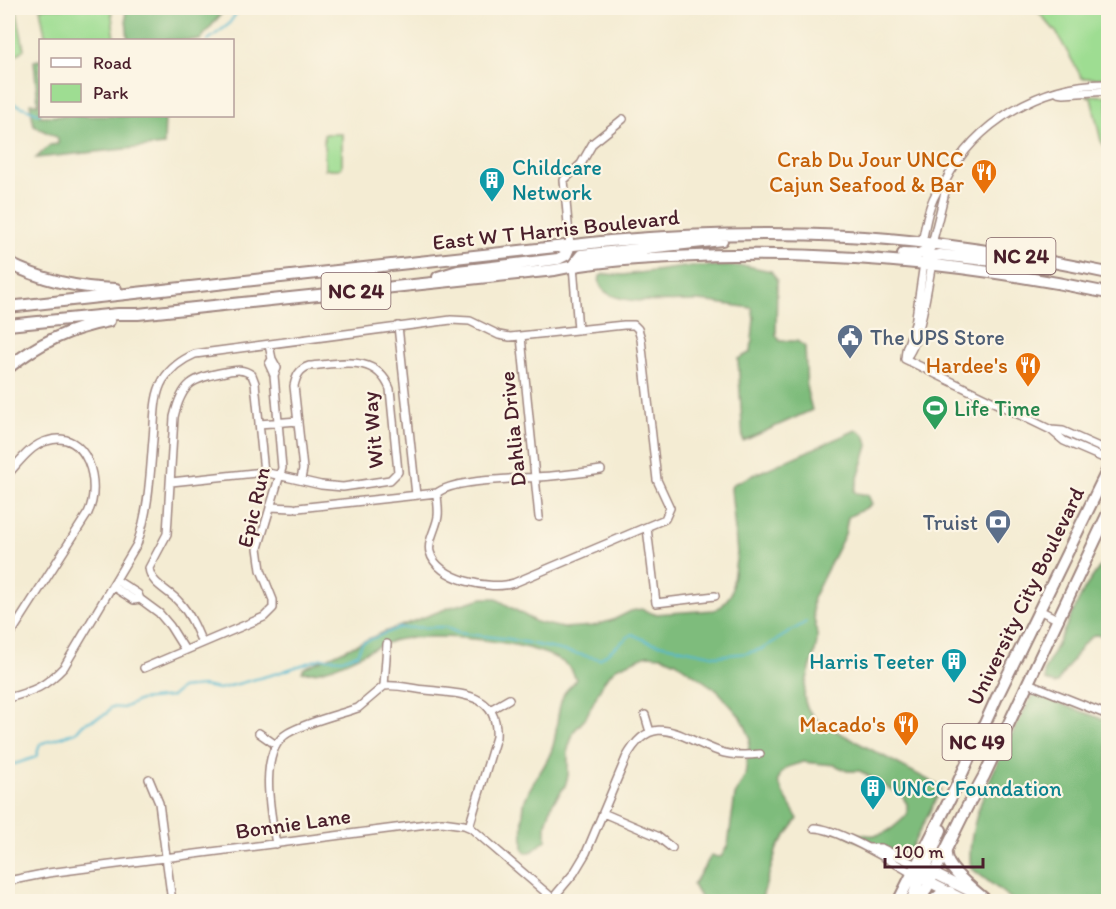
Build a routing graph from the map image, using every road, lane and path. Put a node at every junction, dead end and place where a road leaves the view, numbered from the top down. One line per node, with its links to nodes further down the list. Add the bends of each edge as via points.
1 (1108, 84): 3 (street, via 1071,87)
2 (1108, 91): 3 (street)
3 (1058, 93): 6 (street, via 1026,104 992,124 964,152 945,182)
4 (623, 119): 7 (street, via 593,143 581,164 564,180)
5 (749, 234): 6 (main road, East W T Harris Boulevard / NC 24); 7 (main road, East W T Harris Boulevard / NC 24); 11 (main road, via 712,242 581,255)
6 (927, 243): 8 (main road, via 928,250 917,255 853,252); 12 (main road, East W T Harris Boulevard / NC 24)
7 (570, 246): 14 (main road, via 566,255 558,259 458,271); 15 (main road, East W T Harris Boulevard / NC 24)
8 (820, 256): 10 (main road, East W T Harris Boulevard / NC 24); 11 (main road, East W T Harris Boulevard / NC 24, via 694,256)
9 (8, 263): 15 (main road, via 47,279 76,285)
10 (928, 263): 12 (main road, via 932,256 940,255); 16 (main road, East W T Harris Boulevard / NC 24); 28 (street, via 905,359)
11 (573, 266): 14 (main road, East W T Harris Boulevard / NC 24); 21 (street)
12 (1080, 267): 13 (main road, East W T Harris Boulevard / NC 24)
13 (1108, 273)
14 (411, 285): 18 (main road, East W T Harris Boulevard / NC 24)
15 (153, 291): 17 (main road, East W T Harris Boulevard / NC 24)
16 (1108, 293)
17 (8, 307)
18 (138, 314): 19 (main road, East W T Harris Boulevard / NC 24); 24 (main road, via 62,334)
19 (8, 325)
20 (398, 326): 22 (street, via 461,320 503,337); 23 (street); 40 (street)
21 (578, 330): 22 (street); 44 (street, via 634,325 641,337 657,480 670,508 665,519)
22 (521, 337): 36 (street, Dahlia Drive)
23 (269, 345): 26 (street, Epic Run, via 277,368 274,375); 45 (street, via 195,354 180,361 163,381 156,399 145,522)
24 (8, 368)
25 (298, 421): 26 (street); 37 (street, Wit Way); 37 (street, Wit Way, via 294,386 304,367 359,362 387,381 398,464 394,478 377,483 343,487)
26 (278, 423): 27 (street); 35 (street, Epic Run)
27 (259, 424): 33 (street); 38 (street, via 255,383 249,372 238,369 193,381 178,399 174,417)
28 (1051, 430): 29 (street, via 1063,431); 30 (street, via 1064,441)
29 (1108, 451)
30 (1108, 460)
31 (1108, 469): 47 (main road, University City Boulevard / NC 49)
32 (601, 470): 36 (street)
33 (264, 472): 35 (street, Wit Way); 38 (street, Wit Way)
34 (8, 474): 49 (street, via 40,443 66,441 87,456 92,498 88,513)
35 (281, 474): 37 (street, Wit Way); 41 (street, Epic Run)
36 (536, 478): 39 (street, via 447,487); 43 (street, Dahlia Drive)
37 (301, 479)
38 (171, 483): 50 (street, via 167,534 149,571 153,580 186,611)
39 (437, 493): 40 (street); 44 (street, via 438,514 429,550 434,560 450,575 489,585 514,584)
40 (416, 495): 41 (street, via 296,508)
41 (270, 507): 50 (street, Epic Run, via 258,548 273,609 264,617)
42 (1108, 513): 48 (main road, University City Boulevard / NC 49)
43 (539, 517)
44 (647, 528): 46 (street, via 656,603)
45 (114, 583): 52 (street, via 134,600 140,599 159,613); 56 (street, via 64,667 49,683)
46 (715, 596)
47 (1039, 610): 48 (street); 73 (main road, University City Boulevard / NC 49, via 956,787)
48 (1059, 620): 54 (main road, University City Boulevard / NC 49)
49 (8, 638)
50 (202, 643): 52 (street, Epic Run)
51 (387, 644): 55 (street)
52 (184, 650): 53 (street, Epic Run)
53 (144, 668)
54 (1028, 683): 60 (street); 71 (main road, University City Boulevard / NC 49)
55 (384, 686): 58 (street, via 468,695); 63 (street, via 358,708 295,730)
56 (8, 698)
57 (509, 699): 58 (street)
58 (490, 710): 67 (street, via 496,738)
59 (645, 715): 61 (street)
60 (1108, 715)
61 (650, 732): 64 (street, via 675,731 731,755); 66 (street, via 632,747)
62 (259, 733): 63 (street)
63 (276, 745): 69 (street, via 269,764)
64 (760, 754)
65 (149, 779): 72 (street, via 159,803)
66 (603, 813): 70 (street, via 657,836); 76 (street, via 579,867)
67 (469, 827): 69 (street, Bonnie Lane, via 442,822); 76 (street, Bonnie Lane)
68 (814, 828): 73 (street, via 825,829)
69 (276, 844): 72 (street, Bonnie Lane)
70 (672, 849)
71 (946, 849): 73 (main road, University City Boulevard / NC 49); 83 (main road, via 950,867)
72 (167, 858): 74 (street, Bonnie Lane); 77 (street)
73 (923, 873): 75 (street); 78 (main road, University City Boulevard / NC 49); 79 (main road); 80 (main road, University City Boulevard / NC 49); 83 (street)
74 (8, 881)
75 (950, 892): 81 (main road); 82 (street)
76 (555, 900)
77 (172, 902)
78 (898, 902)
79 (911, 902)
80 (920, 902)
81 (931, 902)
82 (969, 902)
83 (988, 902)

